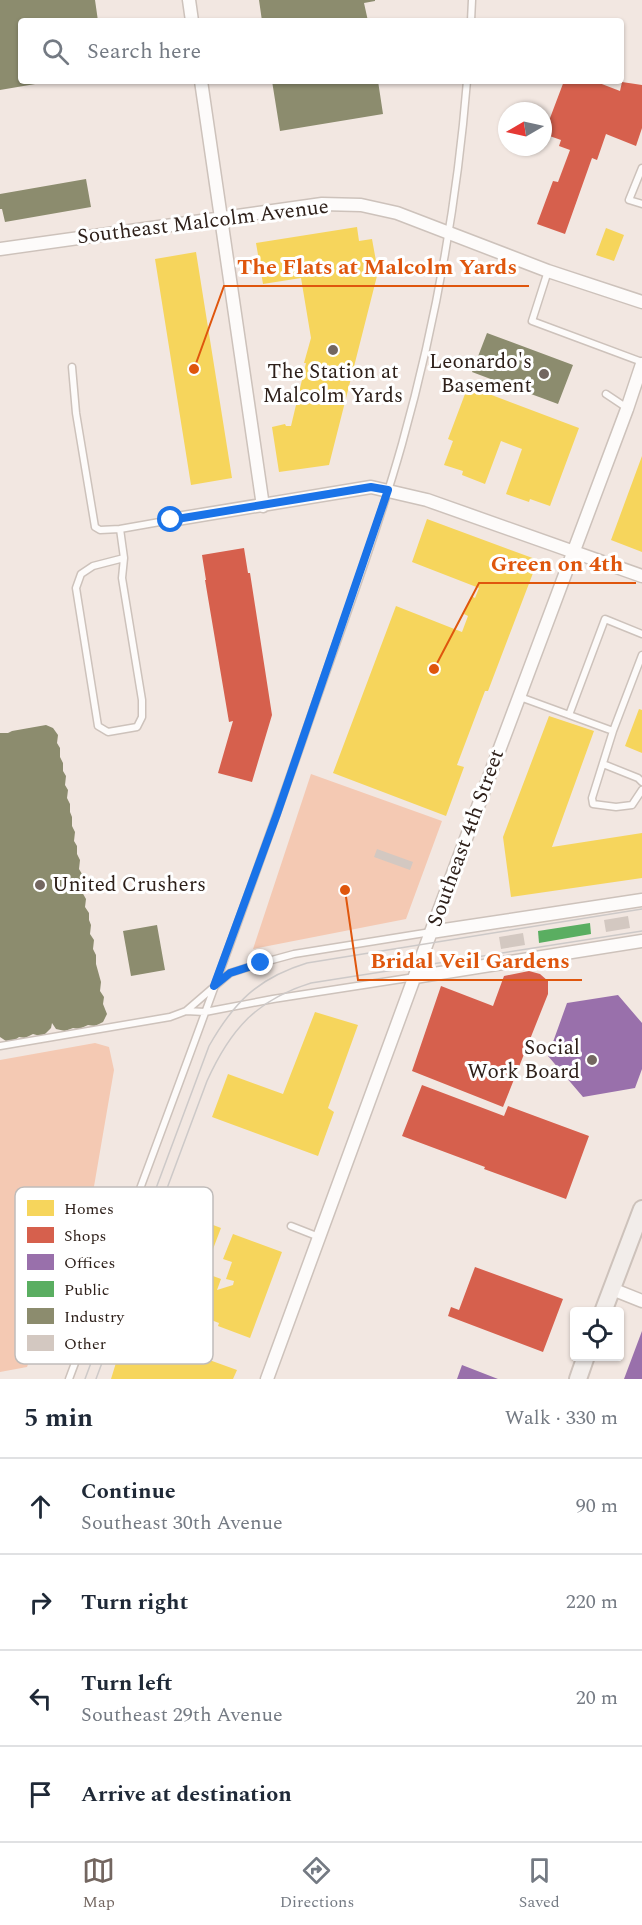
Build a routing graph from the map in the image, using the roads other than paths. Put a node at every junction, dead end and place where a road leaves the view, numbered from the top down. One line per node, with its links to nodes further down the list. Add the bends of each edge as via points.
1 (189, 0): 3 (street)
2 (472, 0): 4 (lane)
3 (192, 18)
4 (471, 18)
5 (201, 84): 9 (street)
6 (467, 84): 10 (lane)
7 (642, 168): 8 (lane, via 629,200)
8 (642, 204)
9 (221, 218): 10 (street, Southeast Malcolm Avenue, via 322,204 361,205 397,213); 11 (street, Southeast Malcolm Avenue); 19 (street)
10 (448, 233): 12 (street, Southeast Malcolm Avenue); 18 (lane, via 423,364)
11 (0, 249)
12 (548, 271): 13 (street, Southeast Malcolm Avenue); 14 (lane, via 532,321)
13 (642, 302)
14 (642, 363): 17 (street, Southeast 4th Street)
15 (72, 367): 21 (lane, via 95,527)
16 (606, 394): 17 (lane)
17 (627, 409): 22 (street, Southeast 4th Street)
18 (388, 490): 19 (street, via 371,487); 22 (street); 37 (lane)
19 (262, 506): 20 (street)
20 (171, 520): 21 (lane)
21 (120, 529): 23 (lane)
22 (572, 552): 24 (street); 27 (street, Southeast 4th Street)
23 (124, 558): 23 (lane, via 122,578 142,717 137,727 108,732 98,726 76,588 81,574 93,566)
24 (642, 576)
25 (642, 634): 28 (lane, via 605,619)
26 (642, 655): 29 (lane)
27 (519, 697): 28 (lane); 34 (street, Southeast 4th Street)
28 (569, 715): 29 (lane)
29 (613, 731): 30 (lane)
30 (603, 764): 31 (lane); 32 (lane, via 593,804 632,805)
31 (642, 782)
32 (642, 790)
33 (642, 900): 34 (street)
34 (431, 932): 36 (street, Southeast 4th Street); 37 (lane, via 283,957 230,973)
35 (642, 940): 36 (street)
36 (415, 977): 39 (lane); 44 (street, Southeast 4th Street)
37 (214, 986): 38 (lane); 39 (lane)
38 (186, 1011): 39 (lane); 40 (lane)
39 (206, 1012): 41 (lane)
40 (0, 1046)
41 (141, 1187)
42 (642, 1209): 45 (main road)
43 (291, 1226): 44 (lane)
44 (319, 1237): 51 (street, Southeast 4th Street)
45 (612, 1289): 46 (street); 47 (main road)
46 (642, 1301)
47 (605, 1307)
48 (584, 1361): 52 (main road)
49 (75, 1364): 50 (lane)
50 (69, 1379)
51 (267, 1379)
52 (578, 1379)

